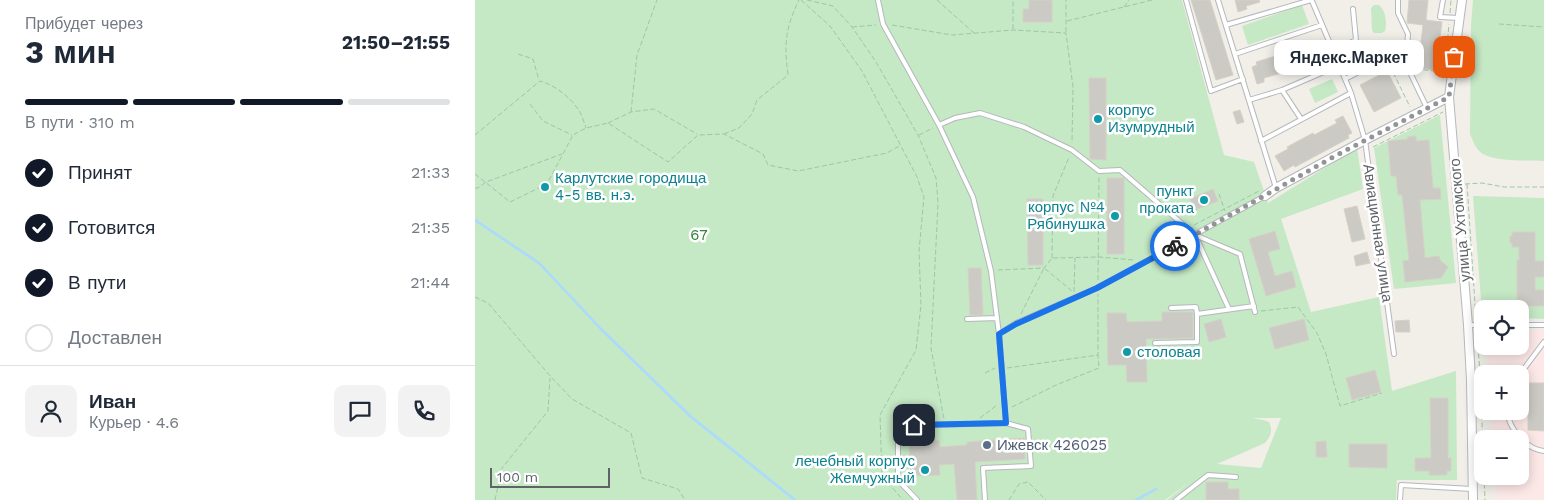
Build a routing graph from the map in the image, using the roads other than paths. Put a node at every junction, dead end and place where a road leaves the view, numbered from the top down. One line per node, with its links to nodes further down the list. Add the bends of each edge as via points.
1 (878, 0): 24 (lane, via 883,24)
2 (1186, 0): 16 (lane, via 1211,90)
3 (1218, 0): 10 (lane)
4 (1312, 0): 10 (lane); 11 (lane, Авиационная улица)
5 (1398, 0): 14 (lane, via 1398,13 1408,34)
6 (1443, 0): 9 (lane, via 1440,17)
7 (1462, 0): 9 (street, улица Ухтомского)
8 (1353, 9): 12 (lane, via 1356,40)
9 (1459, 18): 20 (street, улица Ухтомского)
10 (1226, 25): 13 (lane)
11 (1322, 25): 12 (lane, Авиационная улица); 13 (lane)
12 (1334, 51): 15 (lane, Авиационная улица)
13 (1235, 54): 16 (lane)
14 (1406, 64): 17 (lane, via 1386,58); 22 (lane)
15 (1340, 65): 17 (lane, Авиационная улица); 18 (lane)
16 (1243, 79): 21 (lane)
17 (1345, 79): 19 (lane, Авиационная улица)
18 (1282, 90): 21 (lane); 23 (lane)
19 (1351, 93): 23 (lane); 25 (lane, Авиационная улица)
20 (1449, 97): 22 (street); 39 (street, улица Ухтомского)
21 (1249, 100): 26 (lane)
22 (1427, 108): 25 (street)
23 (1301, 119): 26 (lane)
24 (939, 125): 29 (lane, via 980,113 1025,127 1072,150 1099,171 1120,170); 37 (lane, via 973,197 991,271)
25 (1365, 140): 27 (street); 46 (lane, Авиационная улица)
26 (1261, 141): 27 (lane)
27 (1276, 188): 28 (street)
28 (1264, 193): 30 (lane)
29 (1177, 220): 30 (lane); 31 (lane)
30 (1195, 235): 31 (lane); 32 (lane, via 1240,254); 34 (lane)
31 (1173, 247): 43 (lane, via 1097,288)
32 (1253, 306): 34 (lane); 35 (lane)
33 (1171, 308): 36 (lane, via 1196,307)
34 (1229, 309): 36 (lane)
35 (1255, 312)
36 (1197, 314): 45 (lane, via 1197,342)
37 (997, 318): 38 (lane); 43 (lane)
38 (967, 320)
39 (1468, 325): 40 (lane); 48 (street, улица Ухтомского)
40 (1474, 325)
41 (1529, 325): 42 (lane)
42 (1544, 325)
43 (999, 334): 51 (lane)
44 (1544, 342): 47 (lane)
45 (1155, 343)
46 (1394, 354)
47 (1527, 365)
48 (1471, 380): 49 (lane); 54 (street, улица Ухтомского)
49 (1474, 380)
50 (1509, 420): 52 (lane, via 1519,438)
51 (1006, 423): 55 (lane, via 898,426 898,480); 56 (lane, via 1028,429 1031,466 983,468)
52 (1544, 451)
53 (1236, 477): 57 (lane, via 1208,475)
54 (1473, 489): 58 (lane, via 1401,485); 59 (street, улица Ухтомского)
55 (917, 500)
56 (985, 500)
57 (1176, 500)
58 (1400, 500)
59 (1473, 500)

